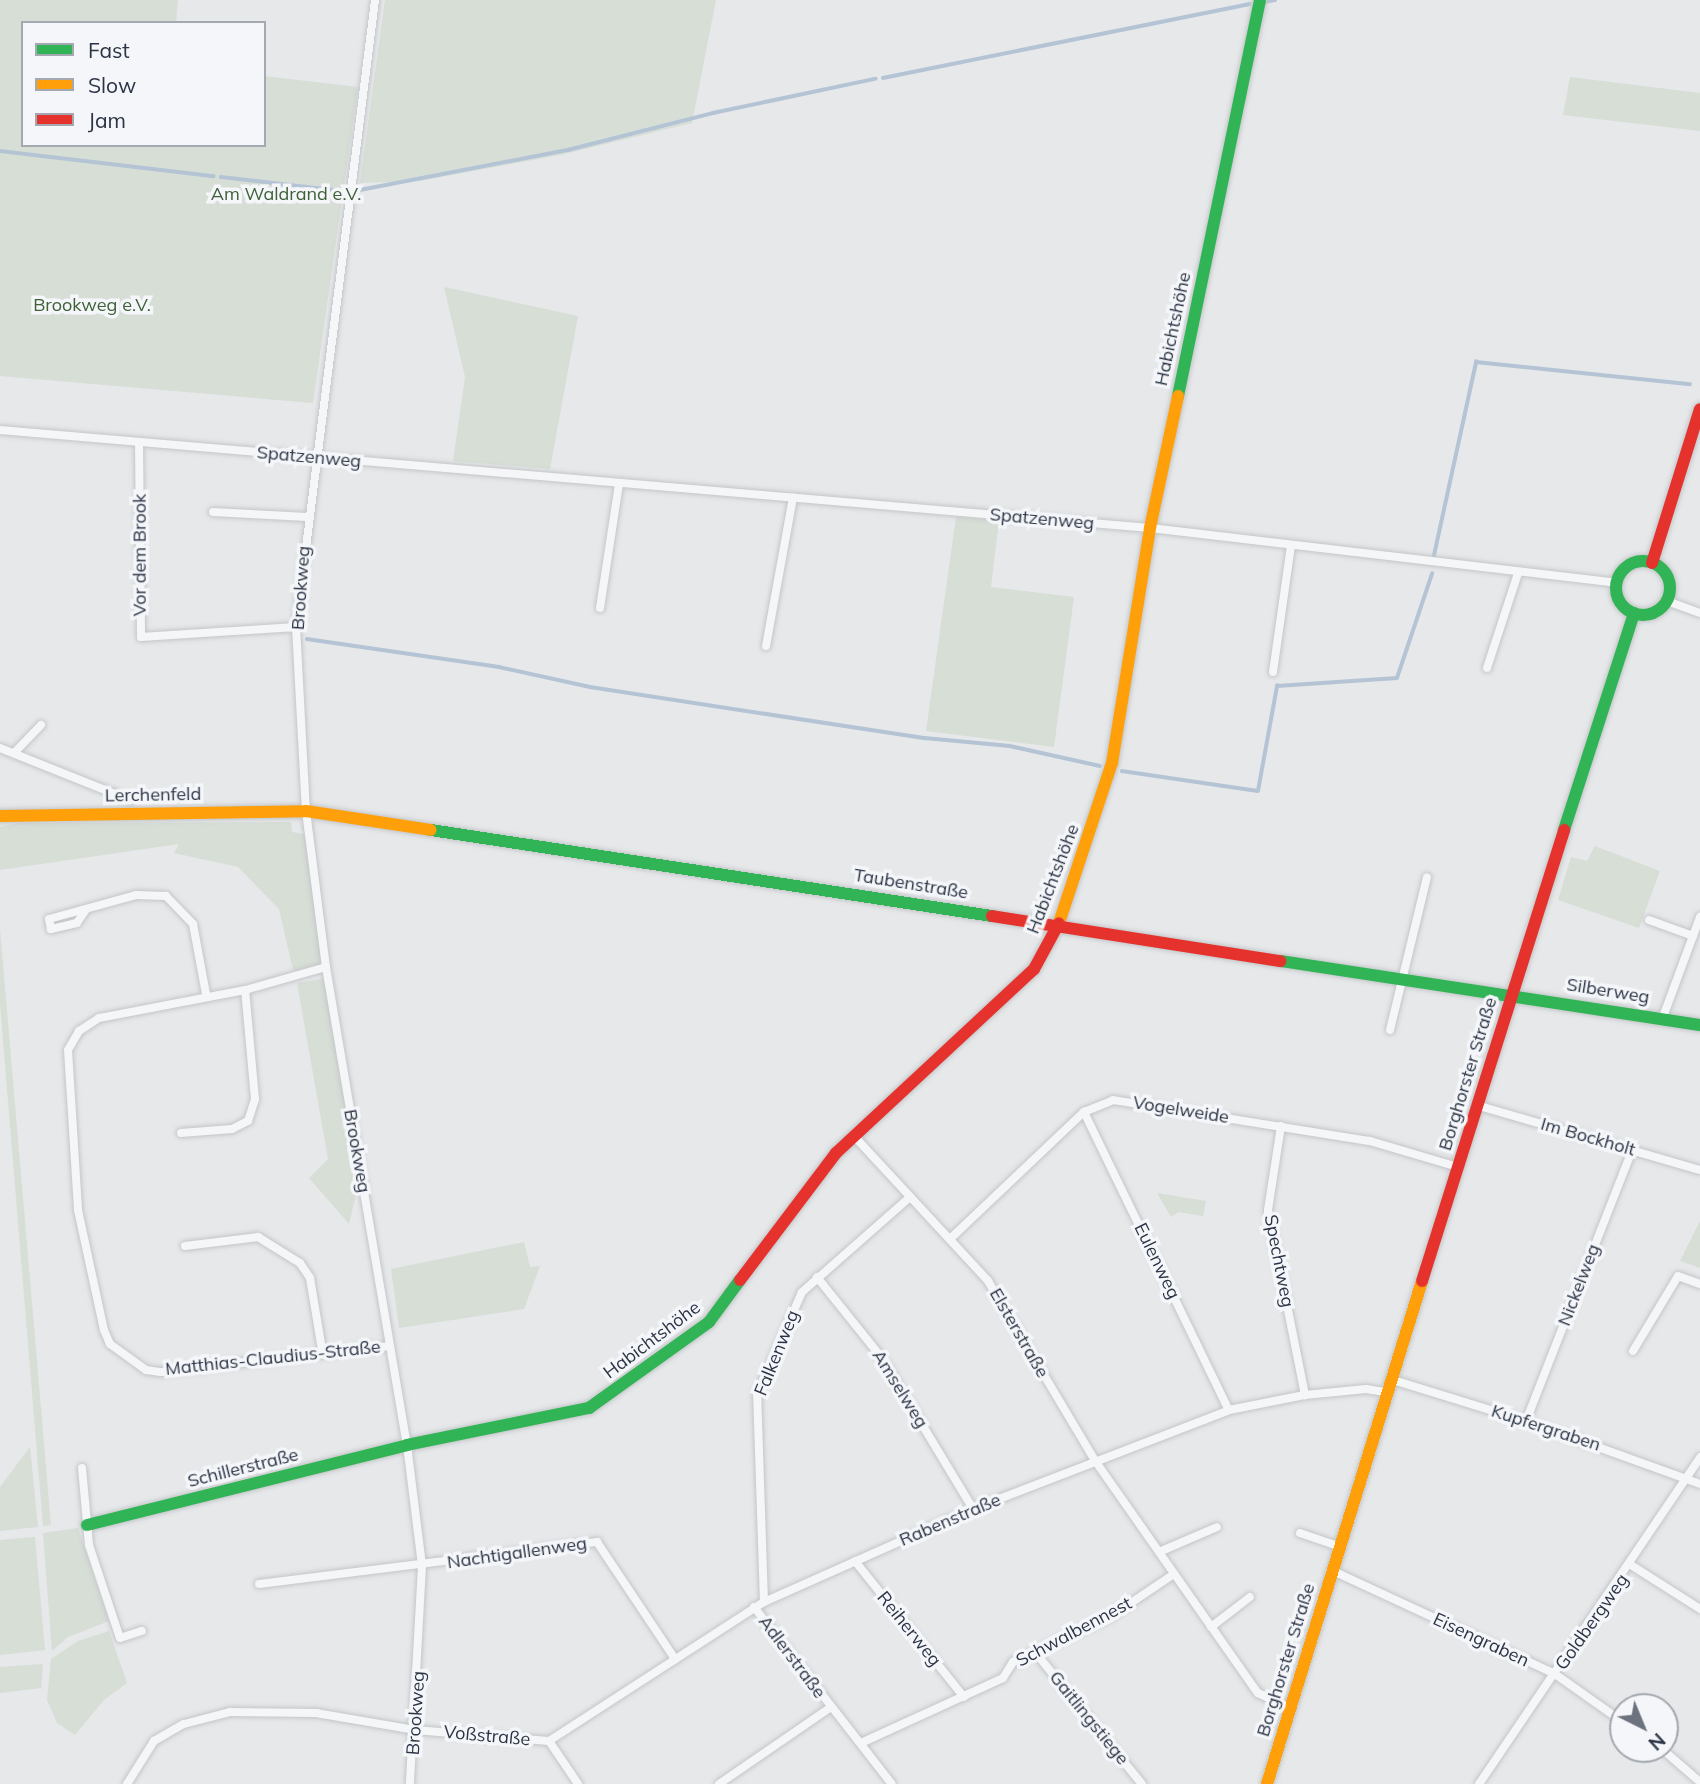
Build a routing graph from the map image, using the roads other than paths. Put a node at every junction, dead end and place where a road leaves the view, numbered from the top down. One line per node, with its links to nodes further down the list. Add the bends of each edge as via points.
1 (375, 0): 6 (street, Brookweg)
2 (1260, 0): 11 (street, Habichtshöhe)
3 (1700, 409): 13 (street)
4 (0, 430): 5 (street, Spatzenweg)
5 (139, 443): 6 (street, Spatzenweg); 20 (street, Vor dem Brook, via 141,637)
6 (315, 457): 7 (street, Spatzenweg); 10 (street, Brookweg)
7 (619, 484): 8 (street, Spatzenweg); 17 (street)
8 (793, 497): 11 (street, Spatzenweg); 21 (street)
9 (213, 512): 10 (street)
10 (307, 517): 20 (street, Brookweg)
11 (1150, 528): 12 (street, Spatzenweg); 34 (street, Habichtshöhe, via 1112,763)
12 (1291, 545): 14 (street, Spatzenweg); 23 (street)
13 (1652, 563): 15 (street, via 1633,564); 16 (street, via 1668,577)
14 (1518, 573): 15 (street, Spatzenweg); 22 (street)
15 (1617, 583): 18 (street, via 1620,601)
16 (1667, 601): 18 (street, via 1656,612); 19 (street)
17 (600, 608)
18 (1634, 613): 40 (street, Borghorster Straße)
19 (1700, 613)
20 (296, 627): 28 (street, Brookweg)
21 (766, 646)
22 (1487, 668)
23 (1273, 673)
24 (41, 724): 26 (street)
25 (0, 748): 26 (street)
26 (14, 753): 27 (street)
27 (130, 800)
28 (306, 811): 29 (street, Lerchenfeld); 34 (street, Taubenstraße); 36 (street, Brookweg)
29 (0, 816)
30 (1427, 877): 37 (street)
31 (85, 911): 39 (street, via 136,895 166,895 193,924)
32 (1700, 917): 35 (street)
33 (1649, 920): 35 (street)
34 (1059, 924): 37 (street, Taubenstraße); 48 (street, Habichtshöhe, via 1034,969)
35 (1693, 936): 41 (street)
36 (326, 967): 38 (street, Matthias-Claudius-Straße); 57 (street, Brookweg)
37 (1401, 977): 40 (street, Taubenstraße); 43 (street)
38 (245, 989): 39 (street, Matthias-Claudius-Straße); 47 (street, via 255,1099 248,1121 232,1129)
39 (206, 994): 58 (street, Matthias-Claudius-Straße, via 94,1020 79,1031 68,1050 78,1210 104,1330 119,1350 146,1370 161,1372)
40 (1511, 994): 41 (street, Silberweg); 44 (street, Borghorster Straße)
41 (1663, 1017): 42 (street, Silberweg)
42 (1700, 1025)
43 (1390, 1030)
44 (1476, 1105): 49 (street, Im Bockholt); 50 (street, Borghorster Straße)
45 (1084, 1112): 46 (street, Vogelweide, via 1113,1100 1132,1101); 53 (street, Vogelweide); 63 (street, Eulenweg)
46 (1281, 1126): 50 (street, Vogelweide, via 1370,1141); 62 (street, Spechtweg, via 1268,1210)
47 (181, 1133)
48 (853, 1135): 52 (street, Elsterstraße); 65 (street, Habichtshöhe, via 709,1322 589,1408)
49 (1632, 1150): 51 (street, Im Bockholt); 64 (street, Nickelweg)
50 (1458, 1167): 60 (street, Borghorster Straße)
51 (1700, 1170)
52 (910, 1197): 53 (street, Elsterstraße); 55 (street, Falkenweg)
53 (950, 1239): 67 (street, Elsterstraße, via 988,1281)
54 (185, 1246): 58 (street, via 258,1237 300,1263 310,1278)
55 (817, 1277): 71 (street, Amselweg, via 882,1358); 84 (street, Falkenweg, via 802,1292 757,1395)
56 (1700, 1284): 59 (street, via 1678,1276)
57 (390, 1346): 58 (street, Matthias-Claudius-Straße); 65 (street, Brookweg)
58 (322, 1350)
59 (1633, 1350)
60 (1390, 1379): 61 (street, Borghorster Straße); 64 (street, Kupfergraben)
61 (1386, 1392): 62 (street, Rabenstraße, via 1366,1389); 75 (street, Borghorster Straße)
62 (1305, 1395): 63 (street, Rabenstraße)
63 (1229, 1410): 67 (street, Rabenstraße)
64 (1526, 1421): 69 (street, Kupfergraben)
65 (407, 1445): 72 (street, Schillerstraße); 79 (street, Brookweg)
66 (1700, 1457): 69 (street, Goldbergweg)
67 (1096, 1462): 71 (street, Rabenstraße); 76 (street, Elsterstraße)
68 (82, 1468): 72 (street)
69 (1687, 1476): 70 (street, Kupfergraben); 78 (street, Goldbergweg)
70 (1700, 1484)
71 (972, 1509): 77 (street, Rabenstraße)
72 (87, 1525): 88 (street, via 89,1545 120,1638)
73 (1217, 1527): 76 (street)
74 (1300, 1534): 75 (street)
75 (1338, 1546): 80 (street, Borghorster Straße)
76 (1159, 1552): 81 (street, Elsterstraße)
77 (855, 1561): 84 (street, Rabenstraße); 92 (street, Reiherweg)
78 (1631, 1565): 86 (street); 91 (street, Goldbergweg)
79 (422, 1566): 82 (street); 90 (street, Nachtigallenweg, via 597,1542); 96 (street, Brookweg)
80 (1331, 1570): 91 (street, Eisengraben); 94 (street, Borghorster Straße)
81 (1174, 1574): 87 (street, Elsterstraße); 89 (street, Schwalbennest, via 1110,1617)
82 (259, 1584)
83 (1250, 1597): 87 (street)
84 (764, 1602): 85 (street, Rabenstraße)
85 (754, 1607): 90 (street, Rabenstraße); 93 (street, Adlerstraße)
86 (1700, 1609)
87 (1211, 1626): 94 (street, Elsterstraße, via 1258,1693)
88 (142, 1631)
89 (1035, 1652): 92 (street, Schwalbennest, via 1013,1662 1003,1678); 106 (street, Gaitlingstiege)
90 (675, 1659): 97 (street, Rabenstraße)
91 (1555, 1674): 95 (street, Eisengraben); 108 (street, Goldbergweg)
92 (964, 1697): 98 (street, Schwalbennest)
93 (831, 1707): 98 (street, Adlerstraße); 104 (street, Adlerstraße)
94 (1290, 1708): 107 (street, Borghorster Straße)
95 (1609, 1712)
96 (415, 1730): 97 (street, Voßstraße); 101 (street, Voßstraße, via 316,1713 230,1712 184,1724 154,1741); 102 (street, Brookweg)
97 (549, 1741): 103 (street, Voßstraße)
98 (861, 1743): 105 (street, Adlerstraße)
99 (1678, 1763): 100 (street)
100 (1700, 1782)
101 (127, 1784)
102 (410, 1784)
103 (579, 1784)
104 (719, 1784)
105 (892, 1784)
106 (1142, 1784)
107 (1267, 1784)
108 (1479, 1784)

